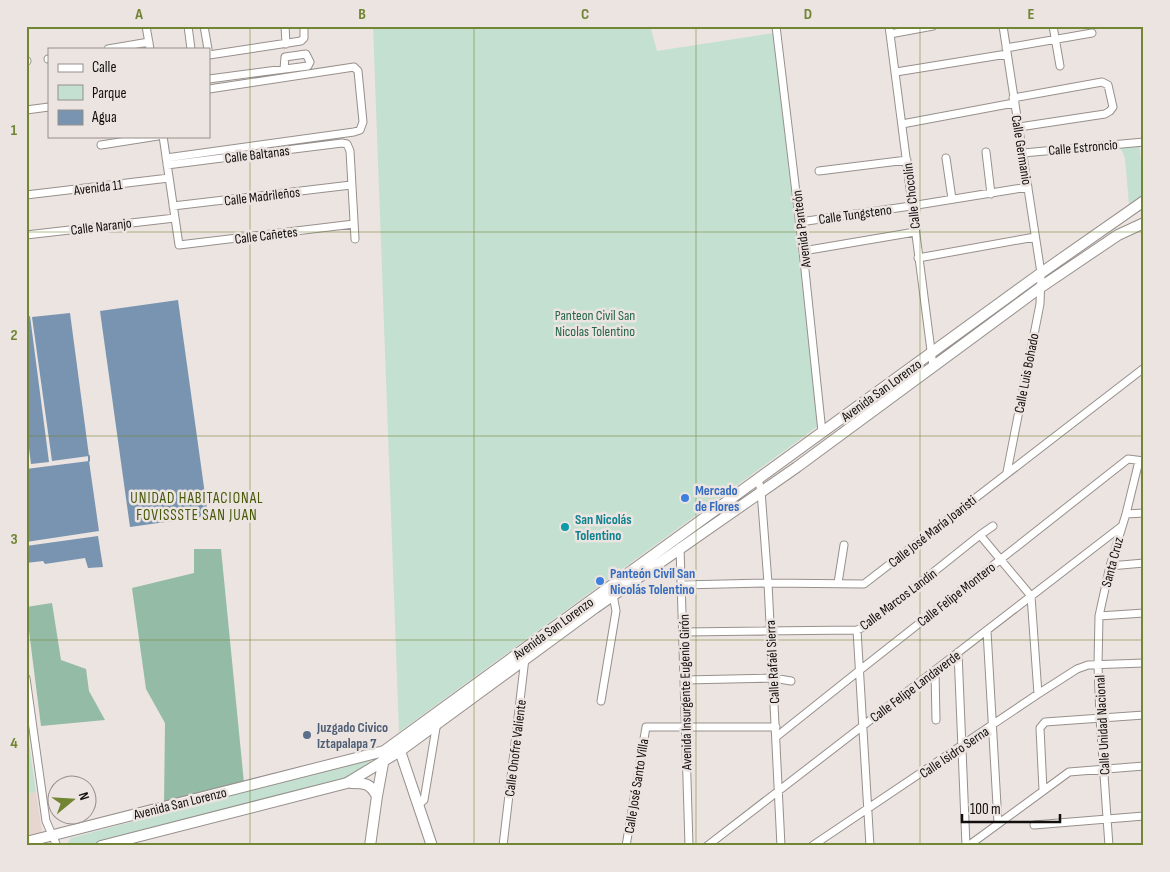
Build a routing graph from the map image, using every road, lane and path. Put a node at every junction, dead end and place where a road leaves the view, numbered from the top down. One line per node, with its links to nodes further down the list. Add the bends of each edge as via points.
1 (146, 26): 14 (street)
2 (188, 26): 16 (street)
3 (204, 26): 17 (street)
4 (285, 26): 13 (street)
5 (304, 26): 13 (street, via 304,38)
6 (776, 26): 50 (street, Avenida Panteón)
7 (933, 26): 10 (street)
8 (1002, 26): 18 (street, Calle Germanio)
9 (1053, 26): 12 (street)
10 (890, 30): 22 (street, Calle Chocolín)
11 (1092, 33): 12 (street)
12 (1055, 40): 18 (street); 20 (street)
13 (286, 44): 19 (street)
14 (149, 45): 15 (street)
15 (118, 48)
16 (191, 48)
17 (208, 48)
18 (1007, 51): 22 (street); 25 (street, Calle Germanio)
19 (210, 54)
20 (1060, 66)
21 (284, 69): 23 (street)
22 (896, 72): 28 (street, Calle Chocolín)
23 (210, 79)
24 (210, 89): 38 (street, via 354,68 358,71 363,122 360,130 354,132)
25 (1013, 101): 28 (street); 29 (street, Calle Germanio); 29 (street, via 1102,82 1108,85 1113,107 1105,114)
26 (48, 107): 27 (street)
27 (26, 110)
28 (902, 124): 37 (street, Calle Chocolín)
29 (1019, 128): 35 (street, Calle Germanio)
30 (146, 138): 33 (street)
31 (163, 138): 38 (street)
32 (1144, 142): 35 (street, Calle Estroncio)
33 (102, 145)
34 (986, 152): 43 (street)
35 (1022, 153): 42 (street, Calle Germanio)
36 (946, 158): 45 (street)
37 (906, 160): 39 (street); 48 (street, Calle Chocolín)
38 (167, 162): 40 (street); 41 (street, Calle Baltanas, via 342,143 347,144 350,152)
39 (819, 172)
40 (169, 178): 44 (street, Avenida 11); 47 (street)
41 (351, 186): 47 (street, Calle Madrileños); 52 (street)
42 (1028, 187): 43 (street, Calle Tungsteno); 55 (street, Calle Germanio)
43 (991, 194): 45 (street, Calle Tungsteno)
44 (26, 195)
45 (952, 200): 48 (street, Calle Tungsteno)
46 (1144, 201): 59 (main road, Avenida San Lorenzo)
47 (173, 206): 49 (street)
48 (912, 206): 50 (street, Calle Tungsteno); 53 (street, Calle Chocolín)
49 (175, 218): 52 (street, Calle Cañetes, via 179,245); 54 (street, Calle Naranjo)
50 (800, 222): 57 (street, Avenida Panteón)
51 (1144, 223): 60 (main road, Avenida San Lorenzo, via 1118,234)
52 (354, 224): 56 (street)
53 (915, 232): 57 (street); 58 (street, Calle Chocolín)
54 (26, 235)
55 (1035, 237): 58 (street); 59 (street, Calle Germanio)
56 (355, 239)
57 (803, 251): 66 (street, Avenida Panteón)
58 (918, 258): 63 (street, Calle Chocolín)
59 (1041, 274): 60 (street, Calle Luis Bohado); 61 (main road, Avenida San Lorenzo)
60 (1041, 287): 62 (main road, Avenida San Lorenzo); 68 (street, Calle Luis Bohado)
61 (958, 334): 62 (main road); 63 (main road, Avenida San Lorenzo)
62 (965, 343): 64 (main road, Avenida San Lorenzo)
63 (931, 353): 64 (street, Calle Chocolín); 66 (main road, Avenida San Lorenzo)
64 (933, 366): 70 (main road, Avenida San Lorenzo)
65 (1144, 368): 68 (street, Calle José María Joaristi)
66 (822, 432): 69 (main road, Avenida San Lorenzo)
67 (1141, 461): 72 (street, Santa Cruz); 78 (street, Calle Felipe Montero, via 1128,459)
68 (1007, 472): 82 (street, Calle José María Joaristi, via 864,584)
69 (758, 480): 70 (street, Calle Rafaél Sierra); 76 (main road, Avenida San Lorenzo)
70 (761, 491): 76 (main road, Avenida San Lorenzo); 81 (street, Calle Rafaél Sierra)
71 (1144, 513): 72 (street)
72 (1126, 514): 74 (street, Santa Cruz)
73 (994, 526): 75 (street, Calle Marcos Landin)
74 (1122, 526): 80 (street, Santa Cruz); 85 (street, Calle Felipe Landaverde)
75 (980, 535): 78 (street); 88 (street, Calle Marcos Landin)
76 (678, 544): 83 (street, Avenida Insurgente Eugenio Girón); 84 (main road, Avenida San Lorenzo); 93 (main road, Avenida San Lorenzo)
77 (844, 545): 82 (street)
78 (1000, 559): 85 (street); 96 (street, Calle Felipe Montero)
79 (1144, 563): 80 (street)
80 (1110, 566): 87 (street, Santa Cruz)
81 (768, 583): 82 (street, Calle José María Joaristi); 83 (street, Calle José María Joaristi); 89 (street, Calle Rafaél Sierra)
82 (838, 583)
83 (682, 585): 91 (street, Avenida Insurgente Eugenio Girón)
84 (613, 595): 93 (main road, Avenida San Lorenzo); 103 (street, via 616,611)
85 (1031, 596): 90 (street, Calle Felipe Landaverde); 102 (street)
86 (1144, 613): 87 (street)
87 (1099, 616): 95 (street, Santa Cruz)
88 (857, 630): 89 (street, Calle Marcos Landin); 96 (street)
89 (770, 631): 91 (street, Calle Marcos Landin); 98 (street, Calle Rafaél Sierra)
90 (987, 631): 92 (street, Calle Felipe Landaverde); 110 (street)
91 (684, 632): 100 (street, Avenida Insurgente Eugenio Girón)
92 (958, 652): 97 (street, Calle Felipe Landaverde); 114 (street)
93 (523, 655): 106 (main road, Avenida San Lorenzo); 134 (street, Calle Onofre Valiente)
94 (1144, 663): 95 (street, Calle Isidro Serna)
95 (1098, 665): 102 (street, Calle Isidro Serna, via 1077,669); 105 (street, Calle Unidad Nacional)
96 (860, 670): 109 (street); 112 (street, Calle Felipe Montero)
97 (935, 670): 107 (street); 109 (street, Calle Felipe Landaverde)
98 (773, 678): 100 (street); 101 (street); 111 (street, Calle Rafaél Sierra)
99 (26, 679): 128 (street)
100 (685, 680): 108 (street, Avenida Insurgente Eugenio Girón)
101 (791, 681)
102 (1038, 694): 110 (street, Calle Isidro Serna)
103 (601, 701)
104 (1144, 715): 105 (street)
105 (1100, 718): 117 (street, Calle Unidad Nacional); 120 (street, via 1042,724)
106 (434, 719): 113 (main road, Avenida San Lorenzo); 122 (street, via 424,800)
107 (936, 720)
108 (686, 726): 111 (street); 135 (street, Calle José Santo Villa, via 646,727); 136 (street, Avenida Insurgente Eugenio Girón)
109 (862, 726): 119 (street, Calle Felipe Landaverde); 123 (street)
110 (992, 726): 114 (street, Calle Isidro Serna); 126 (street)
111 (776, 727): 112 (street, Calle Rafaél Sierra)
112 (776, 737): 119 (street, Calle Rafaél Sierra)
113 (398, 746): 115 (main road, Avenida San Lorenzo); 122 (main road)
114 (962, 746): 123 (street, Calle Isidro Serna); 141 (street)
115 (384, 756): 118 (main road, Avenida San Lorenzo, via 365,774); 121 (main road); 128 (main road, Avenida San Lorenzo, via 369,756)
116 (1144, 766): 117 (street)
117 (1104, 768): 120 (street, via 1069,772); 125 (street, Calle Unidad Nacional)
118 (347, 784): 121 (main road, via 366,784); 131 (main road, Avenida San Lorenzo)
119 (779, 790): 137 (street, Calle Felipe Landaverde); 138 (street, Calle Rafaél Sierra)
120 (1043, 790): 126 (street)
121 (377, 796): 132 (main road)
122 (418, 805): 133 (main road)
123 (867, 810): 139 (street, Calle Isidro Serna); 140 (street)
124 (1144, 816): 125 (street)
125 (1108, 819): 127 (street); 142 (street, Calle Unidad Nacional)
126 (998, 823): 141 (street)
127 (1034, 825)
128 (49, 839): 129 (main road, Avenida San Lorenzo); 130 (street)
129 (26, 842)
130 (57, 846)
131 (102, 846)
132 (370, 846)
133 (432, 846)
134 (503, 846)
135 (626, 846)
136 (689, 846)
137 (707, 846)
138 (781, 846)
139 (812, 846)
140 (870, 846)
141 (967, 846)
142 (1109, 846)

